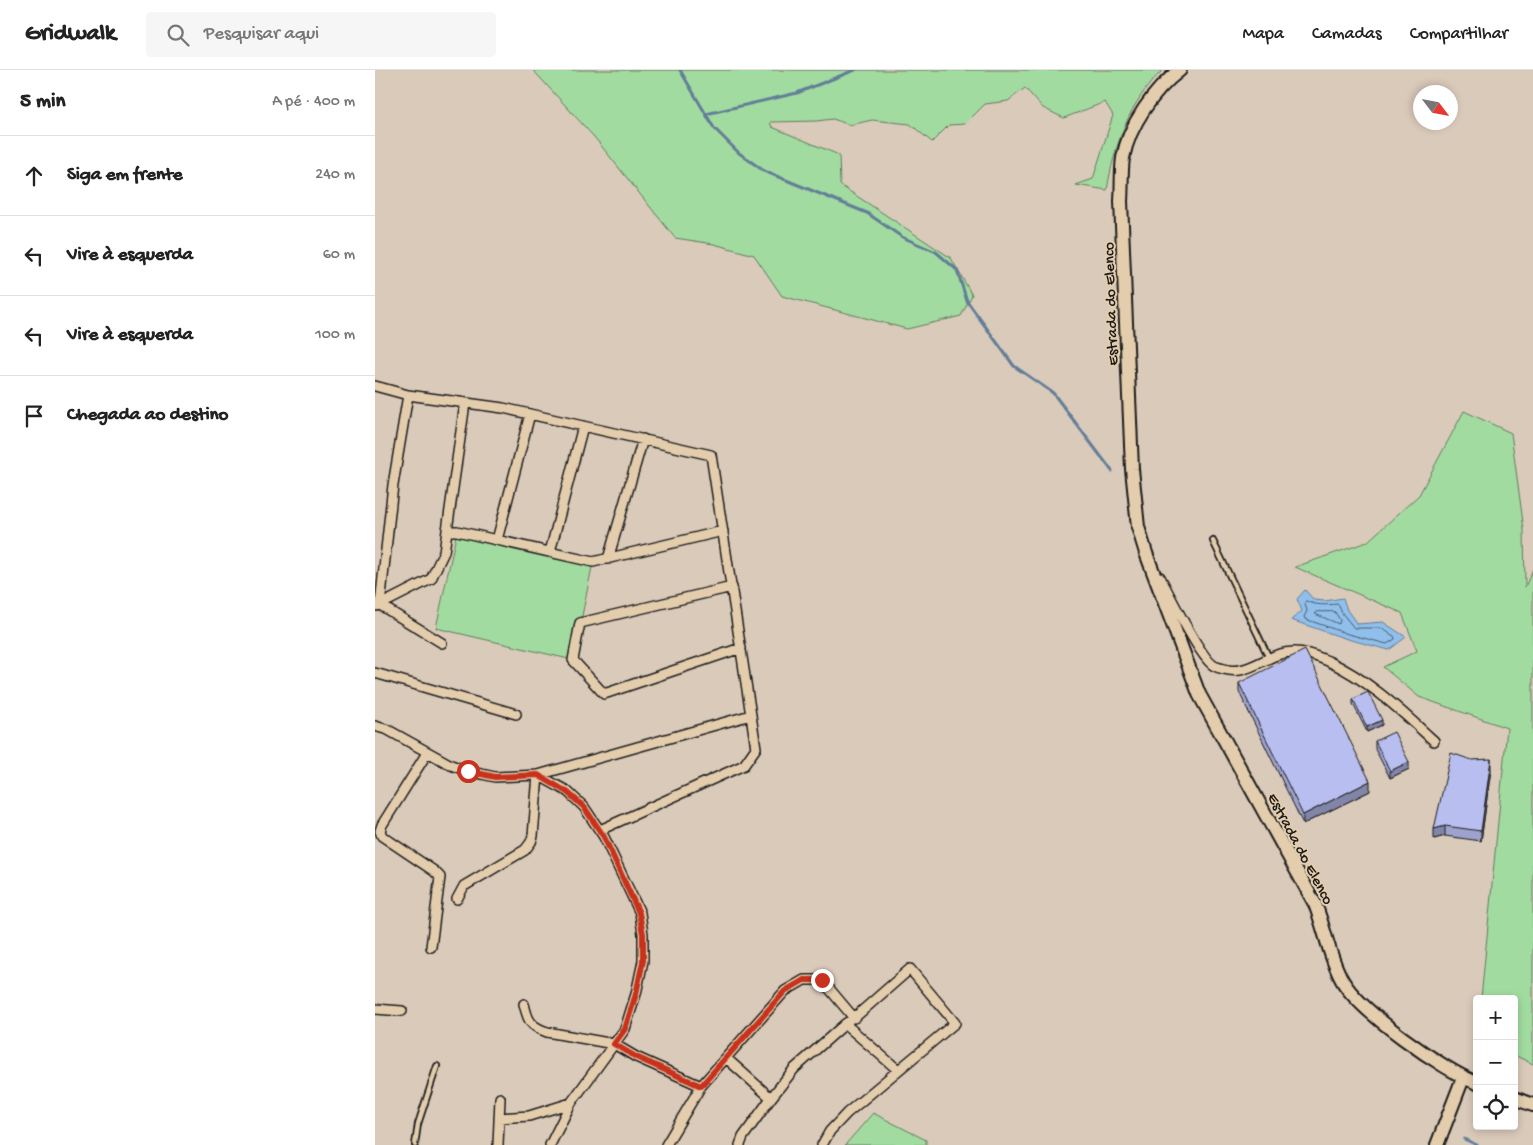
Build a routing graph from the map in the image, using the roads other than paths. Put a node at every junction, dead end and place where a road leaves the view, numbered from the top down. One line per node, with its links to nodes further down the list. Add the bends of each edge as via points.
1 (1180, 70): 13 (street, Estrada do Elenco, via 1139,117 1123,157 1121,201 1132,469 1138,527)
2 (375, 386): 3 (street)
3 (407, 395): 4 (street); 16 (street)
4 (465, 403): 5 (street); 8 (street)
5 (530, 414): 6 (street); 10 (street)
6 (583, 426): 7 (street); 12 (street)
7 (643, 439): 9 (street, via 711,454); 14 (street)
8 (447, 531): 10 (street, via 457,530); 16 (street, via 444,552 431,579)
9 (723, 531): 14 (street); 15 (street)
10 (497, 540): 12 (street)
11 (1213, 541): 19 (lane)
12 (550, 552): 14 (street, via 593,562)
13 (1146, 553): 19 (street, Estrada do Elenco, via 1201,651 1213,665 1231,671 1246,669); 39 (street, Estrada do Elenco, via 1199,694 1315,904 1341,979 1361,1004 1413,1045)
14 (608, 558)
15 (732, 588): 18 (street); 18 (street, via 580,623 573,660 604,694)
16 (377, 605): 17 (street)
17 (442, 643)
18 (741, 648): 22 (street)
19 (1269, 658): 24 (street, Estrada do Elenco, via 1294,651 1314,655 1345,669 1368,683)
20 (375, 673): 21 (street)
21 (516, 714)
22 (751, 715): 26 (street); 27 (street, via 756,748 744,764)
23 (375, 726): 25 (street)
24 (1434, 741)
25 (427, 753): 26 (street, via 451,765 495,777); 29 (street, via 380,831 382,836 440,877)
26 (538, 775): 27 (street, via 567,792 584,807); 28 (street, via 531,842 525,850 464,886)
27 (600, 830): 35 (street, via 639,913 643,934 643,961 636,994 625,1029)
28 (457, 899)
29 (431, 947)
30 (524, 1004): 35 (street, via 527,1016 537,1028)
31 (375, 1009): 32 (street)
32 (402, 1011)
33 (854, 1018): 34 (street); 36 (street, via 822,980 804,980 785,991); 38 (street, via 910,969 955,1023)
34 (845, 1024): 38 (street); 43 (street, via 794,1070)
35 (614, 1044): 41 (street); 45 (street)
36 (726, 1058): 41 (street); 43 (street)
37 (437, 1066): 48 (lane)
38 (898, 1070): 53 (street, via 847,1113)
39 (1463, 1078): 40 (street, Estrada do Elenco); 54 (street)
40 (1473, 1082)
41 (701, 1086): 51 (street)
42 (500, 1098): 47 (street)
43 (771, 1098): 52 (street)
44 (1518, 1100): 46 (street)
45 (571, 1103): 47 (street, via 529,1116); 50 (street)
46 (1533, 1106)
47 (499, 1118): 49 (street)
48 (415, 1145)
49 (498, 1145)
50 (550, 1145)
51 (666, 1145)
52 (739, 1145)
53 (822, 1145)
54 (1437, 1145)

